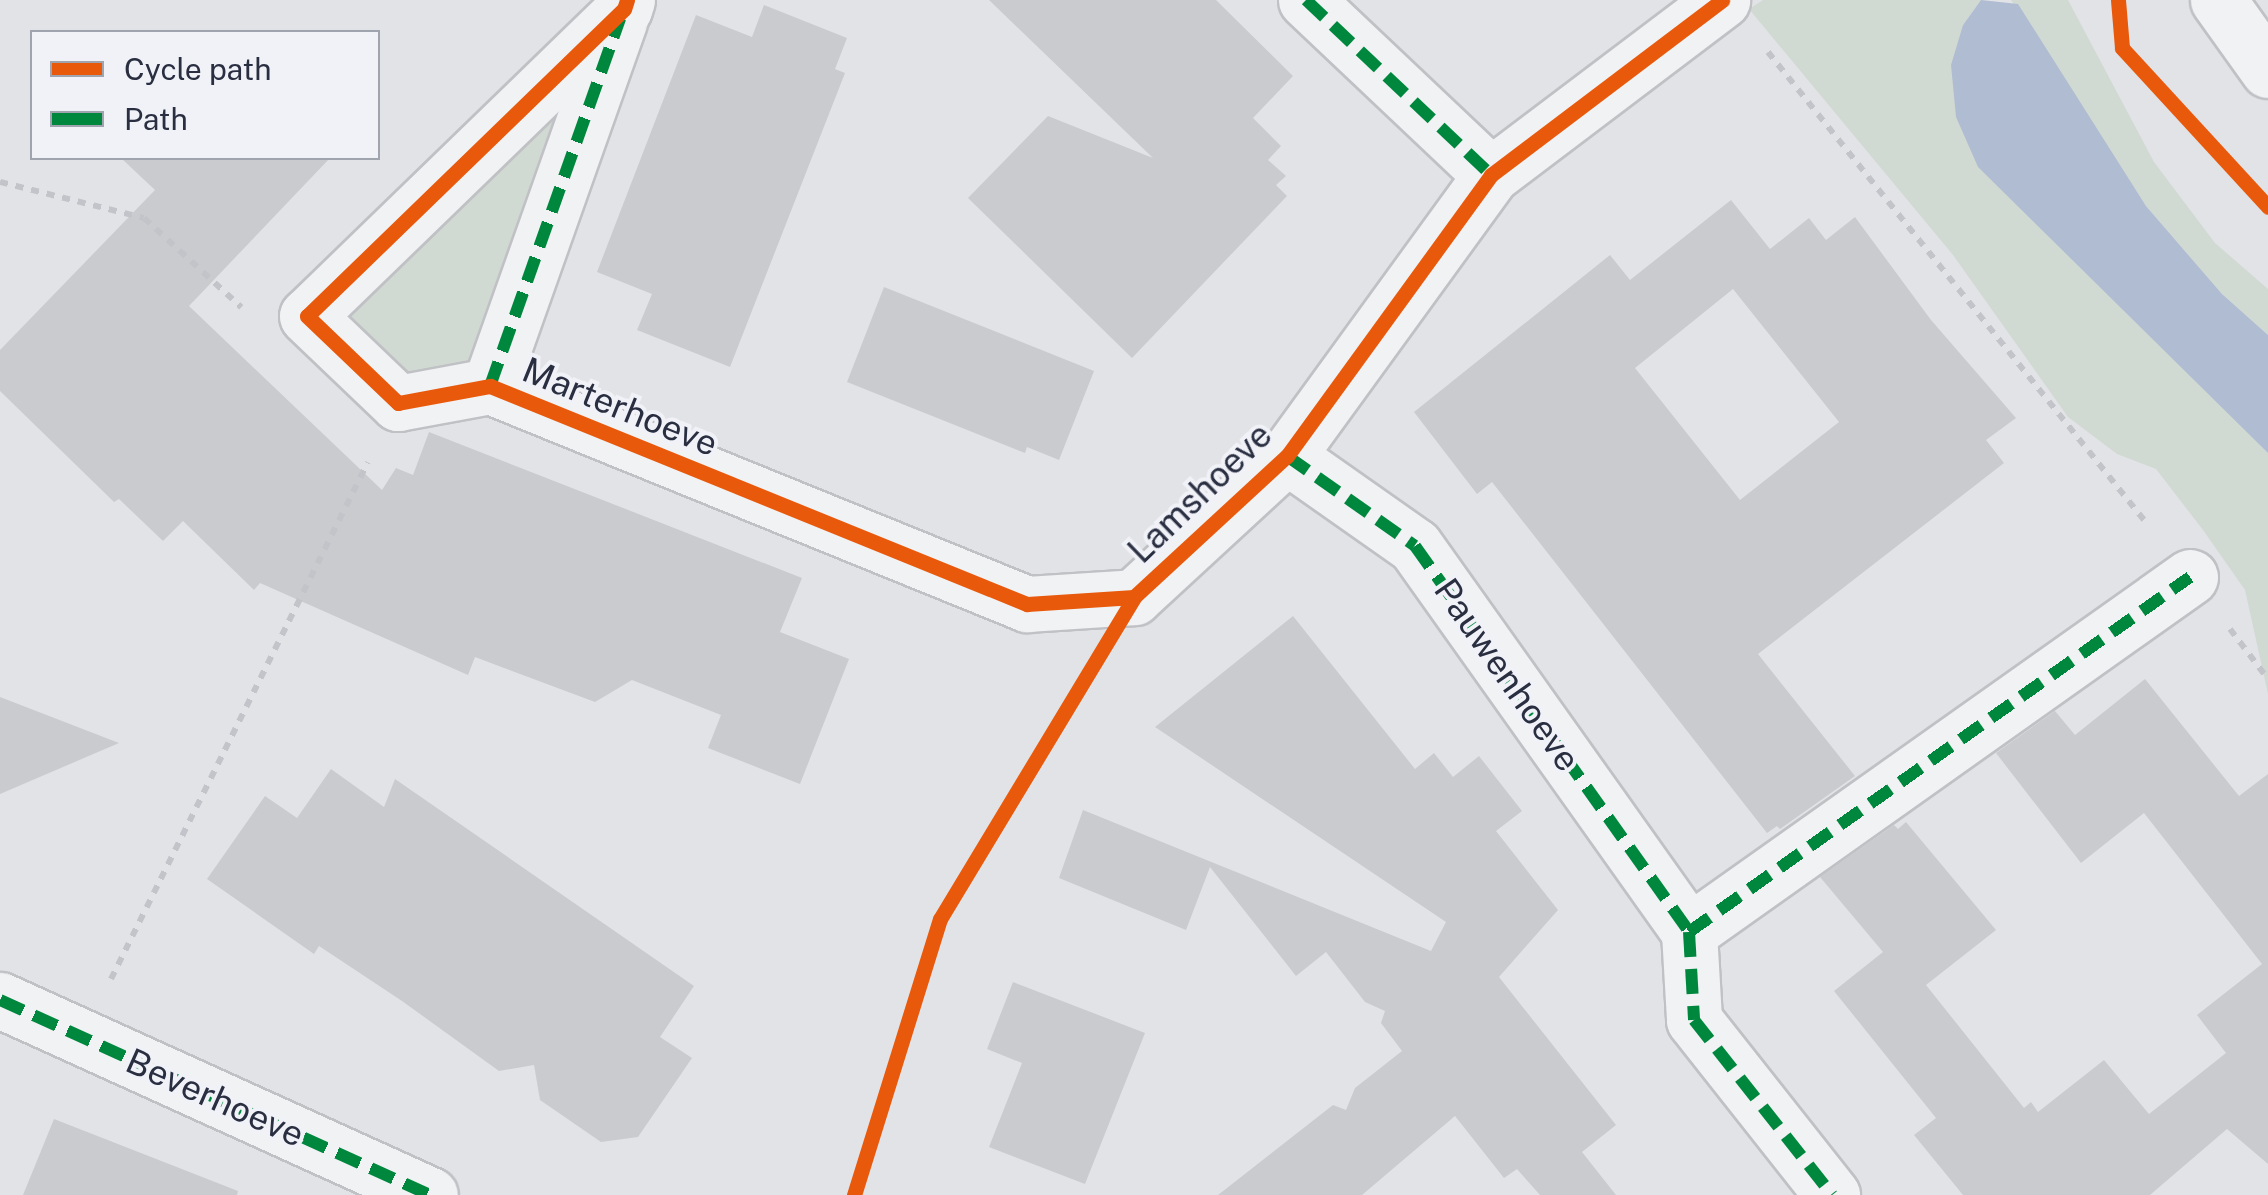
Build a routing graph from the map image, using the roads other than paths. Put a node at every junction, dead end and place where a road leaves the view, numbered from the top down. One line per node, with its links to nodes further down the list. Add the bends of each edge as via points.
1 (1306, 0): 6 (street)
2 (1722, 0): 6 (street, Lamshoeve)
3 (2218, 0): 5 (street)
4 (625, 5): 7 (street, Marterhoeve); 7 (street, Marterhoeve, via 306,316 398,402)
5 (2268, 70)
6 (1491, 175): 8 (street, Lamshoeve)
7 (490, 386): 10 (street, Marterhoeve, via 1027,604)
8 (1287, 456): 10 (street, Lamshoeve); 11 (street, Pauwenhoeve, via 1415,546)
9 (2190, 577): 11 (street)
10 (1134, 597)
11 (1690, 932): 14 (street, via 1694,1020)
12 (0, 1000): 13 (street, Beverhoeve)
13 (430, 1195)
14 (1832, 1195)

